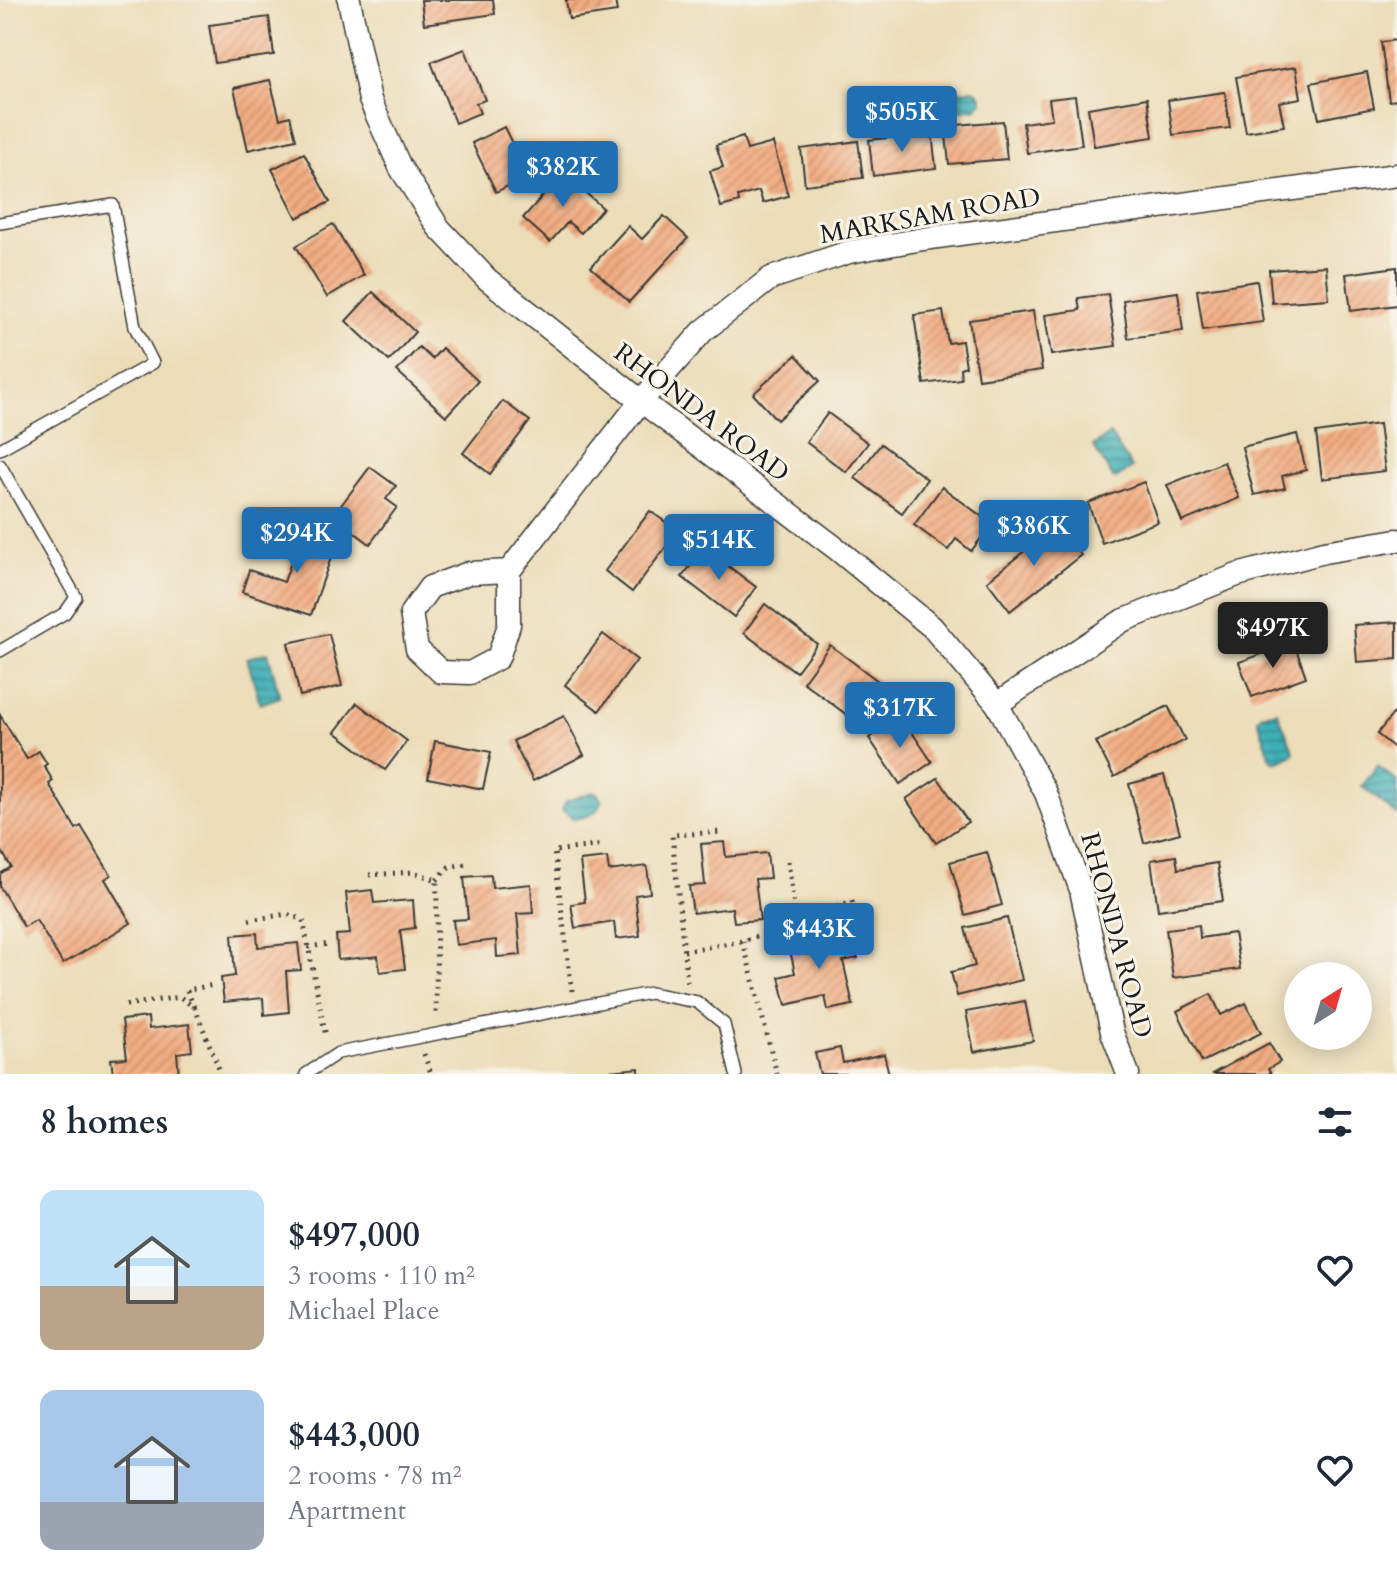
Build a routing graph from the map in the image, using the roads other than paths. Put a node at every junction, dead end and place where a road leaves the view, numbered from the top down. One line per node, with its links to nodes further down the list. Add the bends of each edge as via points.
1 (349, 0): 4 (street, RHONDA ROAD, via 370,100 400,167 438,227 487,279)
2 (1397, 175): 4 (street, MARKSAM ROAD, via 849,252 771,278 703,331)
3 (0, 223): 5 (lane, via 113,205 135,327 153,363)
4 (641, 401): 8 (street, MARKSAM ROAD); 10 (street, RHONDA ROAD, via 932,627)
5 (0, 449)
6 (0, 465): 9 (lane, via 76,597 65,613)
7 (1397, 540): 10 (street, via 1237,575 1122,621)
8 (509, 571): 8 (street, via 469,573 430,587 411,613 417,649 441,672 470,673 498,658 509,625)
9 (0, 651)
10 (997, 704): 13 (street, RHONDA ROAD, via 1046,793 1081,890 1112,1032)
11 (306, 1074): 12 (lane, via 330,1056 650,993 697,1002 724,1024)
12 (736, 1074)
13 (1128, 1074)

